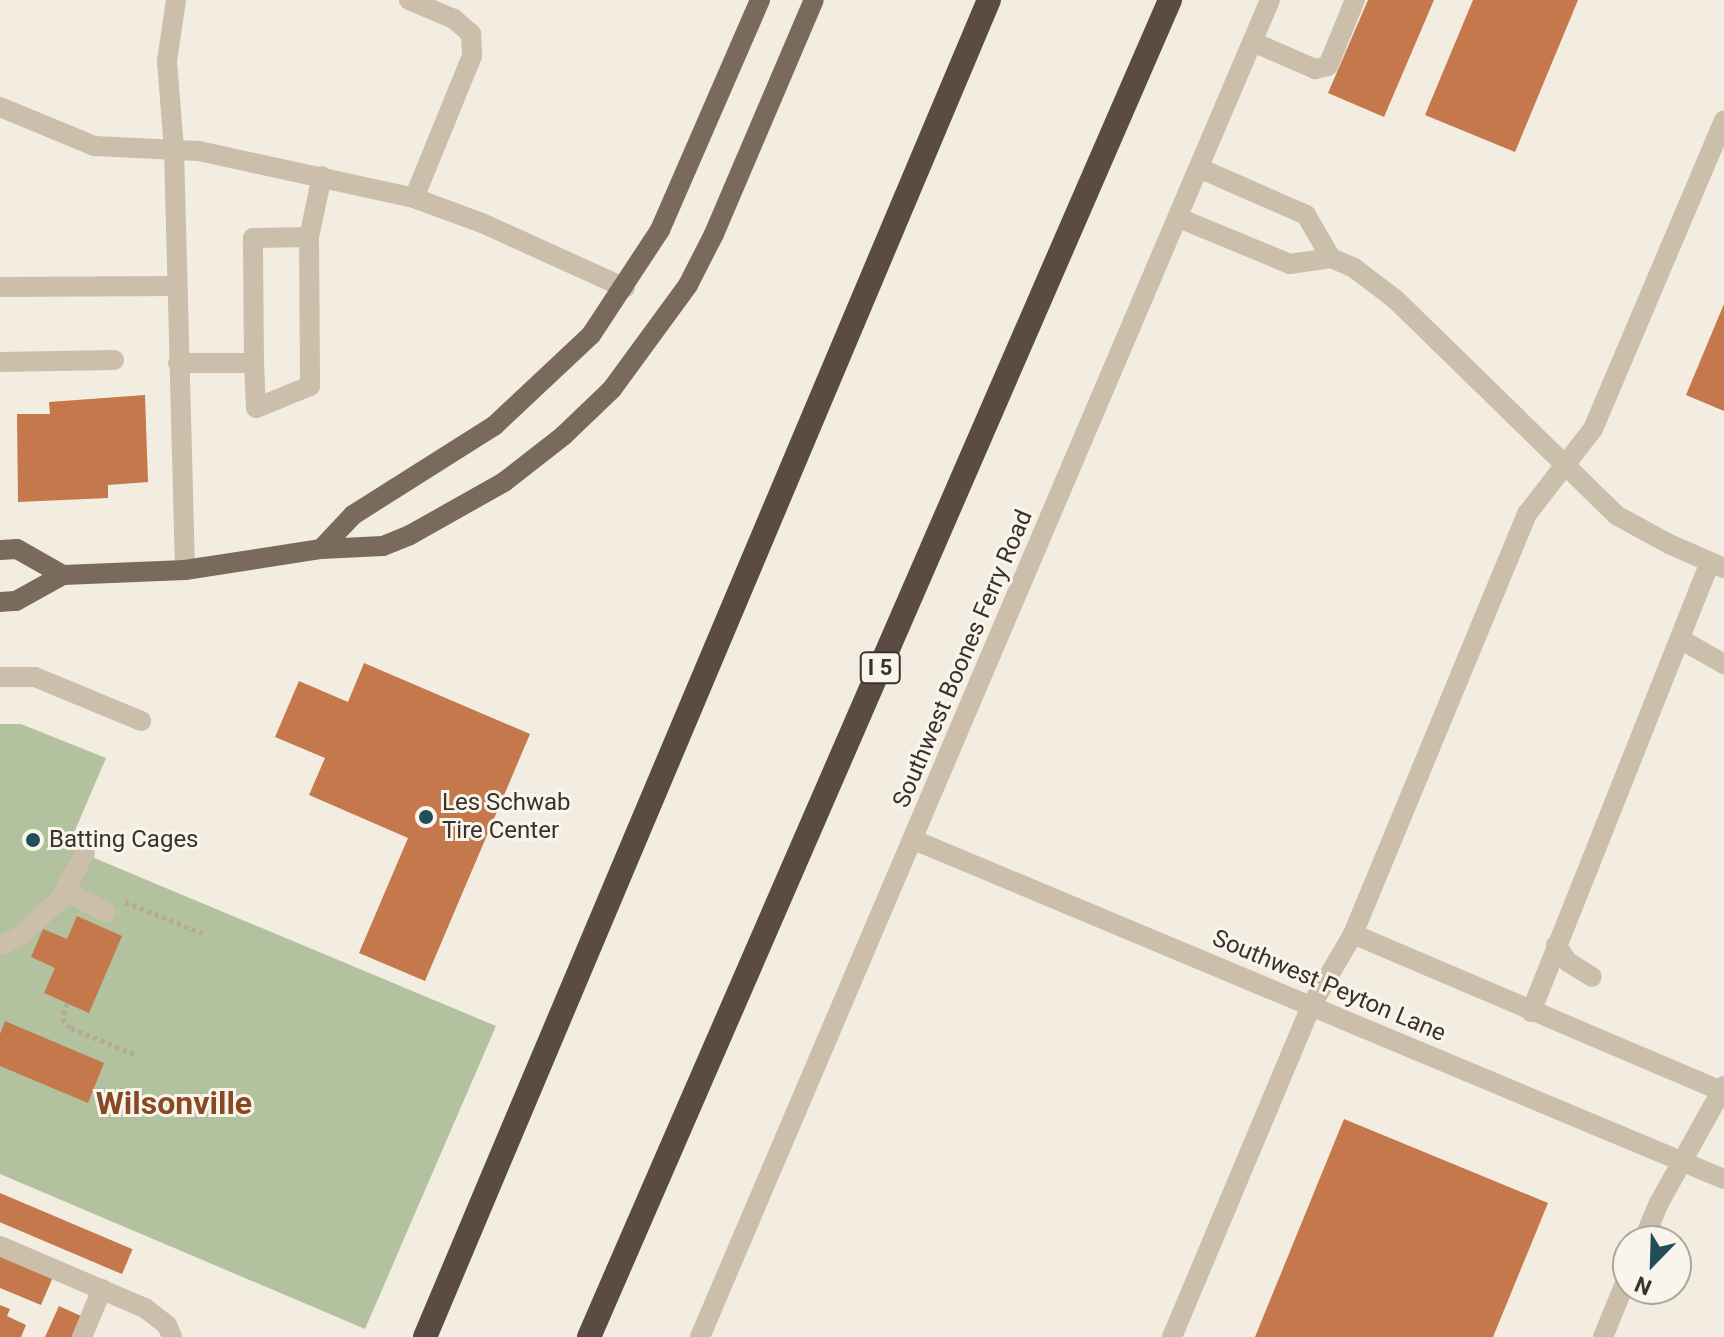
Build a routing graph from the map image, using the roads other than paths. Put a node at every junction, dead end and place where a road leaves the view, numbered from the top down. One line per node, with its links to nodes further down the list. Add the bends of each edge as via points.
1 (176, 0): 12 (street, via 167,61)
2 (409, 0): 15 (street, via 454,19 471,34 472,56)
3 (814, 0): 27 (main road, via 688,285 612,389 504,482 455,511 383,546)
4 (989, 0): 56 (highway)
5 (1170, 0): 57 (highway, I 5)
6 (1270, 0): 9 (street, Southwest Boones Ferry Road)
7 (1355, 0): 9 (street, via 1328,66 1315,69)
8 (753, 2): 21 (main road, via 660,230)
9 (1253, 42): 13 (street, Southwest Boones Ferry Road)
10 (0, 107): 12 (street, via 94,146)
11 (1724, 121): 26 (street, via 1593,429)
12 (174, 150): 14 (street); 19 (street)
13 (1199, 168): 16 (street, Southwest Boones Ferry Road); 18 (street, via 1306,215)
14 (322, 176): 15 (street); 17 (street)
15 (414, 198): 21 (street)
16 (1179, 218): 18 (street, via 1290,264); 37 (street, Southwest Boones Ferry Road)
17 (309, 237): 25 (street, via 253,238); 25 (street, via 310,386 256,408)
18 (1331, 258): 26 (street, via 1395,299)
19 (175, 286): 20 (street); 24 (street)
20 (0, 287)
21 (625, 288): 27 (main road, via 591,335 505,417 353,515)
22 (114, 360): 23 (street)
23 (0, 362)
24 (178, 363): 25 (street); 30 (street)
25 (254, 363)
26 (1564, 464): 29 (street, via 1616,515); 41 (street, via 1527,514)
27 (321, 549): 30 (main road)
28 (0, 550): 31 (main road, via 17,549)
29 (1717, 565): 33 (street)
30 (185, 570): 31 (main road)
31 (63, 575): 32 (main road, via 16,601)
32 (0, 602)
33 (1680, 639): 34 (street); 43 (street)
34 (1724, 664)
35 (0, 677): 36 (street, via 35,677)
36 (141, 721)
37 (914, 840): 45 (street, Southwest Peyton Lane); 58 (street, Southwest Boones Ferry Road)
38 (85, 853): 39 (street)
39 (65, 891): 40 (street); 42 (street, via 19,937)
40 (106, 912)
41 (1353, 934): 45 (street); 46 (street)
42 (0, 945)
43 (1556, 945): 44 (street, via 1568,962); 46 (street)
44 (1592, 977)
45 (1311, 1006): 48 (street, Southwest Peyton Lane); 59 (street)
46 (1531, 1012): 47 (street)
47 (1723, 1090): 48 (street)
48 (1683, 1162): 49 (street, Southwest Peyton Lane); 50 (street)
49 (1724, 1179)
50 (1650, 1225)
51 (0, 1246): 52 (street)
52 (102, 1289): 54 (street); 55 (street, via 145,1308 167,1325)
53 (1616, 1305): 60 (street)
54 (82, 1337)
55 (172, 1337)
56 (425, 1337)
57 (589, 1337)
58 (700, 1337)
59 (1172, 1337)
60 (1603, 1337)

